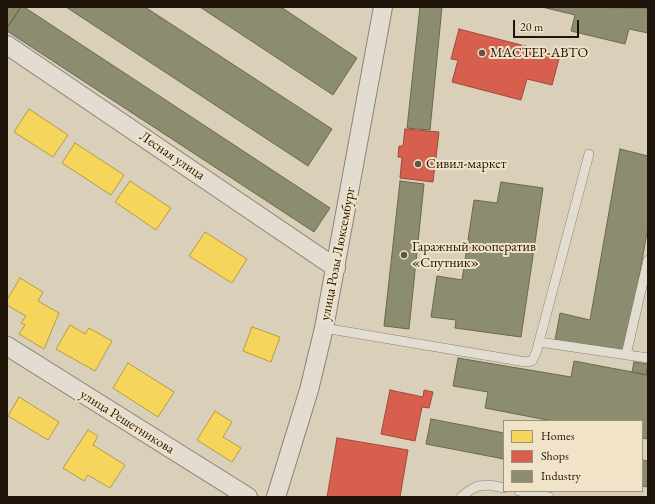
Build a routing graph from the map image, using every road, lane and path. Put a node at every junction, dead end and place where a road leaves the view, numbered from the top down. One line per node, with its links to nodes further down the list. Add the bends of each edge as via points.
1 (383, 7): 5 (street, улица Розы Люксембург)
2 (7, 45): 5 (street, Лесная улица)
3 (589, 154): 7 (lane)
4 (648, 260): 9 (lane)
5 (336, 268): 6 (street, улица Розы Люксембург)
6 (324, 328): 7 (lane, via 526,362 532,361 535,357); 14 (street, улица Розы Люксембург, via 309,390)
7 (539, 342): 9 (lane)
8 (7, 346): 13 (street, улица Решетникова)
9 (626, 355): 10 (lane)
10 (648, 358)
11 (503, 488): 15 (lane, via 478,486)
12 (524, 492): 16 (lane)
13 (248, 497)
14 (276, 497)
15 (461, 497)
16 (549, 497)

